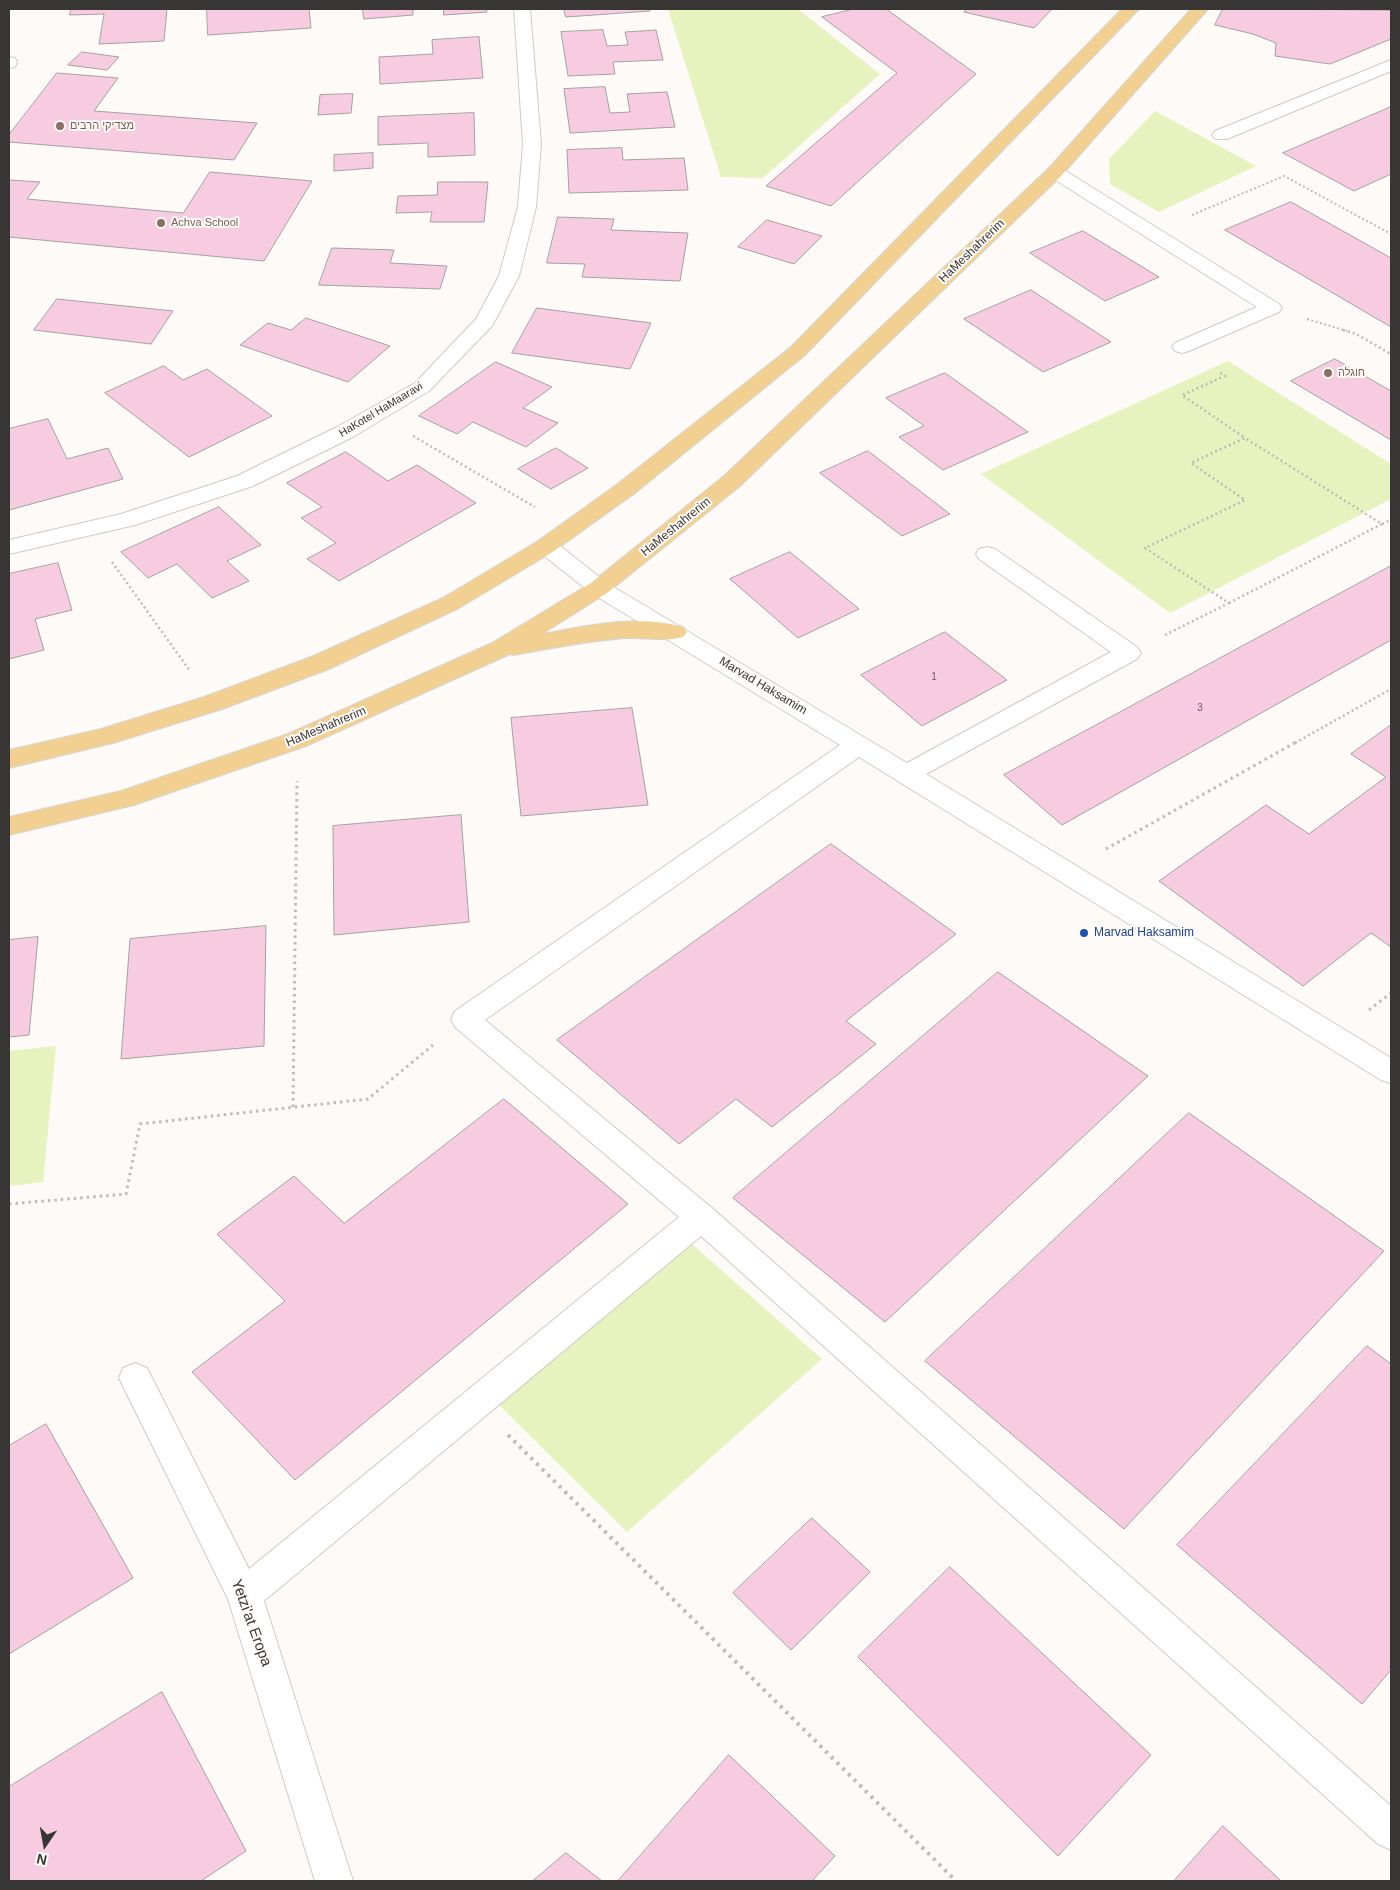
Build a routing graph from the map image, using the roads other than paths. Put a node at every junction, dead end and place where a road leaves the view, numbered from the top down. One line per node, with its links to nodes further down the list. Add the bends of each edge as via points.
1 (522, 9): 9 (street, HaKotel HaMaaravi, via 532,144 527,207 509,276 485,322 422,387 345,432 245,481 127,520)
2 (1131, 9): 8 (main road, via 798,351 627,488)
3 (1200, 9): 6 (main road, HaMeshahrerim)
4 (1391, 65): 5 (street)
5 (1222, 135)
6 (1055, 172): 7 (street, via 1272,308); 11 (main road, HaMeshahrerim, via 732,481)
7 (1182, 347)
8 (546, 546): 11 (street, Marvad Haksamim); 15 (main road, via 451,603 320,663 213,703 104,737)
9 (9, 547)
10 (987, 554): 16 (street, via 1129,653)
11 (598, 588): 12 (street, Marvad Haksamim); 13 (main road, HaMeshahrerim)
12 (675, 632): 13 (main road, via 589,633); 14 (street, Marvad Haksamim)
13 (500, 649): 17 (main road, HaMeshahrerim, via 297,740 125,799)
14 (859, 744): 16 (street, Marvad Haksamim); 19 (street, via 464,1019)
15 (9, 759)
16 (906, 774): 18 (street, Marvad Haksamim)
17 (9, 826)
18 (1391, 1072)
19 (701, 1217): 21 (street); 22 (street)
20 (135, 1378): 21 (street, Yetzi'at Eropa)
21 (244, 1595): 23 (street, Yetzi'at Eropa)
22 (1391, 1831)
23 (334, 1881)

